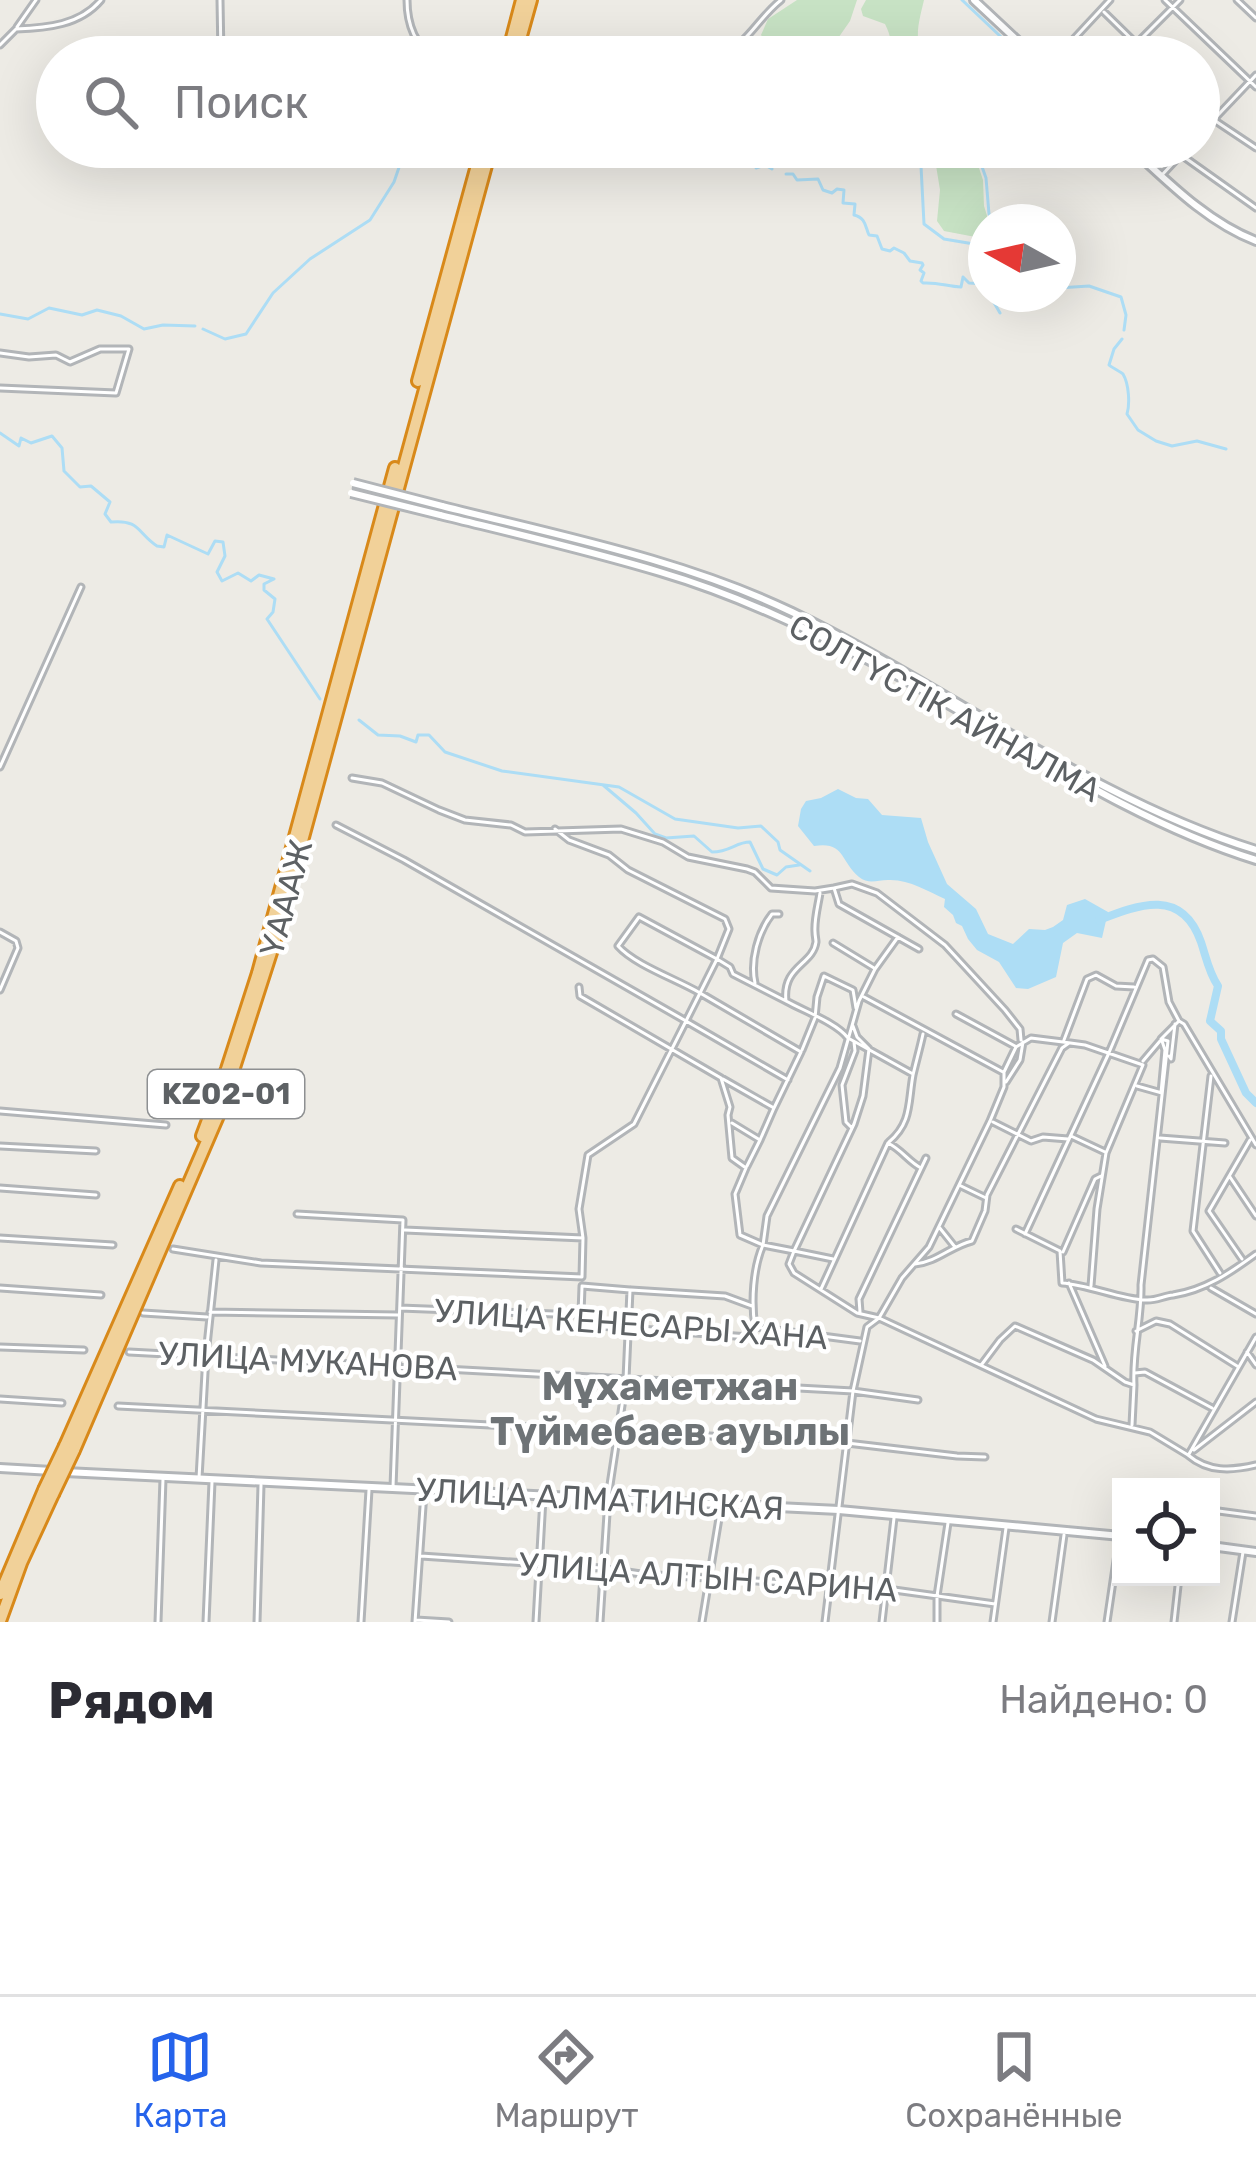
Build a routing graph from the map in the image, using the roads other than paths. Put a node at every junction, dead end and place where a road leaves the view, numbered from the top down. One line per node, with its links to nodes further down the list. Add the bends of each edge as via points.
1 (36, 0): 15 (street)
2 (101, 0): 15 (street, via 52,28)
3 (220, 0): 16 (street)
4 (407, 0): 17 (street)
5 (526, 0): 18 (highway)
6 (781, 0): 19 (street)
7 (974, 0): 20 (street)
8 (1110, 0): 13 (street)
9 (1165, 0): 12 (street)
10 (1180, 0): 12 (street)
11 (1237, 0): 14 (street)
12 (1172, 8): 23 (street); 24 (street)
13 (1101, 10): 21 (street); 22 (street)
14 (1256, 18)
15 (16, 28): 25 (street)
16 (220, 36)
17 (415, 36)
18 (517, 36)
19 (749, 36)
20 (1013, 36)
21 (1077, 36)
22 (1128, 36)
23 (1144, 36)
24 (1201, 36)
25 (0, 45)
26 (1220, 54): 28 (street)
27 (1256, 75): 28 (street)
28 (1249, 82): 29 (street); 30 (street)
29 (1256, 87)
30 (1220, 113)
31 (1220, 124): 32 (street)
32 (1256, 148)
33 (480, 168): 206 (highway, ҮАААЖ / KZ02-01, bridge, via 227,1070)
34 (1152, 168): 37 (street)
35 (1168, 168): 37 (street)
36 (1197, 168): 38 (street)
37 (1161, 176): 39 (street)
38 (1256, 208)
39 (1256, 241)
40 (0, 353): 41 (street, via 70,362 129,349 116,393)
41 (0, 388)
42 (353, 483): 44 (street, СОЛТҮСТІК АЙНАЛМА, bridge)
43 (351, 493): 44 (street, СОЛТҮСТІК АЙНАЛМА, bridge)
44 (441, 510): 45 (street, СОЛТҮСТІК АЙНАЛМА)
45 (451, 513): 51 (street, СОЛТҮСТІК АЙНАЛМА, via 666,564 789,610 1098,783); 52 (street, СОЛТҮСТІК АЙНАЛМА, via 661,572 785,619 1096,792)
46 (81, 587): 47 (street)
47 (0, 767)
48 (352, 778): 50 (street, via 465,820)
49 (336, 825): 72 (street)
50 (555, 829): 54 (street, via 621,830 688,857 747,868 771,888); 60 (street, via 725,919)
51 (1256, 850)
52 (1256, 860)
53 (834, 888): 54 (street); 57 (street, via 839,904); 80 (street, via 877,893 945,944 1020,1029)
54 (820, 891): 68 (street, via 816,944 795,967)
55 (779, 914): 62 (street, via 763,926 751,969)
56 (0, 932): 65 (street, via 18,948)
57 (898, 938): 59 (street); 61 (street)
58 (833, 943): 61 (street)
59 (920, 949)
60 (717, 959): 62 (street); 66 (street); 66 (street, via 640,917 618,946)
61 (875, 969): 67 (street)
62 (755, 985): 68 (street)
63 (1137, 986): 73 (street, via 1148,961 1159,963); 79 (street, via 1087,979); 85 (street)
64 (578, 987): 81 (street, via 580,996)
65 (0, 990)
66 (700, 993): 72 (street); 83 (street)
67 (862, 996): 69 (street); 75 (street)
68 (786, 1001): 71 (street)
69 (856, 1012): 71 (street, via 853,990 824,976); 74 (street)
70 (956, 1014): 80 (street)
71 (815, 1018): 76 (street); 83 (street)
72 (686, 1021): 81 (street); 91 (street)
73 (1177, 1022): 78 (street); 84 (street, via 1171,1059); 89 (street)
74 (853, 1024): 76 (street); 82 (street)
75 (925, 1031): 87 (street); 88 (street)
76 (851, 1039): 82 (street); 100 (street, via 855,1052 842,1085); 131 (street, via 766,1216)
77 (1024, 1040): 79 (street); 80 (street); 93 (street)
78 (1161, 1040): 84 (street, via 1168,1041); 86 (street)
79 (1066, 1042): 85 (street); 101 (street)
80 (1016, 1047): 87 (street)
81 (671, 1049): 90 (street); 129 (street, via 634,1124 588,1155 579,1209)
82 (869, 1049): 88 (street); 100 (street)
83 (801, 1052): 91 (street)
84 (1166, 1052): 94 (street)
85 (1108, 1055): 86 (street); 102 (street)
86 (1141, 1062): 92 (street)
87 (1004, 1072): 93 (street)
88 (913, 1074): 107 (street, via 909,1116)
89 (1214, 1076): 104 (street); 106 (street)
90 (721, 1078): 95 (street); 98 (street)
91 (788, 1081): 95 (street)
92 (1136, 1086): 94 (street); 112 (street)
93 (1004, 1087): 97 (street)
94 (1162, 1093): 103 (street)
95 (775, 1108): 105 (street)
96 (0, 1111): 99 (street)
97 (990, 1121): 101 (street); 118 (street)
98 (730, 1122): 105 (street); 114 (street, via 732,1158)
99 (166, 1125)
100 (852, 1128): 134 (street)
101 (1020, 1136): 102 (street); 121 (street)
102 (1070, 1138): 112 (street); 127 (street)
103 (1159, 1138): 106 (street); 152 (street)
104 (1251, 1138): 109 (street); 117 (street)
105 (760, 1140): 114 (street)
106 (1202, 1141): 108 (street); 142 (street, via 1193,1231)
107 (888, 1143): 115 (street); 138 (street)
108 (1225, 1143)
109 (1256, 1145)
110 (0, 1146): 111 (street)
111 (96, 1151)
112 (1106, 1153): 116 (street)
113 (926, 1158): 115 (street)
114 (746, 1168): 131 (street, via 735,1194 740,1235)
115 (921, 1168): 156 (street, via 859,1299)
116 (1102, 1175): 135 (street); 146 (street)
117 (1228, 1175): 123 (street); 139 (street, via 1209,1211)
118 (957, 1185): 121 (street); 124 (street)
119 (0, 1188): 120 (street)
120 (96, 1195)
121 (986, 1198): 132 (street, via 972,1241)
122 (297, 1214): 126 (street, via 404,1220)
123 (1256, 1216)
124 (938, 1226): 132 (street); 140 (street)
125 (1016, 1229): 127 (street)
126 (403, 1230): 129 (street); 141 (street)
127 (1025, 1234): 135 (street)
128 (0, 1238): 130 (street)
129 (584, 1238): 143 (street)
130 (113, 1245)
131 (763, 1245): 134 (street); 153 (street)
132 (955, 1247): 140 (street)
133 (173, 1249): 137 (street)
134 (794, 1251): 138 (street); 150 (street, via 794,1273)
135 (1061, 1255): 144 (street, via 1060,1279)
136 (1255, 1255): 139 (street)
137 (217, 1258): 141 (street); 159 (street)
138 (833, 1259): 150 (street)
139 (1245, 1262): 142 (street)
140 (914, 1264): 161 (street)
141 (400, 1268): 143 (street); 154 (street)
142 (1222, 1274): 147 (street)
143 (582, 1277): 145 (street)
144 (1069, 1283): 146 (street); 177 (street)
145 (582, 1286): 149 (street); 160 (street)
146 (1091, 1286): 152 (street)
147 (1208, 1286): 152 (street); 158 (street)
148 (0, 1288): 151 (street)
149 (630, 1289): 153 (street, via 725,1296); 164 (street)
150 (821, 1291): 156 (street)
151 (101, 1294)
152 (1142, 1301): 157 (street)
153 (753, 1307): 163 (street)
154 (400, 1311): 159 (street, УЛИЦА КЕНЕСАРЫ ХАНА); 160 (street, УЛИЦА КЕНЕСАРЫ ХАНА); 174 (street)
155 (143, 1313): 159 (street, УЛИЦА КЕНЕСАРЫ ХАНА)
156 (860, 1314): 161 (street)
157 (1138, 1314): 162 (street); 165 (street)
158 (1256, 1314)
159 (209, 1315): 172 (street)
160 (580, 1316): 164 (street, УЛИЦА КЕНЕСАРЫ ХАНА, via 584,1325)
161 (879, 1318): 167 (street); 175 (street)
162 (1156, 1321): 165 (street); 176 (street)
163 (754, 1327): 164 (street, УЛИЦА КЕНЕСАРЫ ХАНА, via 749,1337); 167 (street, УЛИЦА КЕНЕСАРЫ ХАНА)
164 (628, 1328): 179 (street)
165 (1136, 1331): 178 (street)
166 (1256, 1337): 171 (street)
167 (862, 1342): 181 (street)
168 (0, 1347): 169 (street)
169 (84, 1350)
170 (129, 1352): 172 (street, УЛИЦА МУКАНОВА)
171 (1247, 1352): 173 (street); 176 (street)
172 (206, 1355): 174 (street, УЛИЦА МУКАНОВА); 188 (street)
173 (1256, 1364)
174 (399, 1366): 179 (street, УЛИЦА МУКАНОВА); 189 (street)
175 (981, 1366): 177 (street, via 1016,1326); 191 (street)
176 (1238, 1367): 187 (street)
177 (1106, 1368): 180 (street)
178 (1133, 1373): 180 (street); 187 (street)
179 (626, 1378): 181 (street, УЛИЦА МУКАНОВА); 192 (street)
180 (1134, 1385): 191 (street)
181 (853, 1390): 183 (street, УЛИЦА МУКАНОВА); 194 (street)
182 (0, 1399): 184 (street)
183 (918, 1400)
184 (62, 1402)
185 (1256, 1402): 193 (street)
186 (118, 1406): 188 (street)
187 (1213, 1409): 190 (street)
188 (202, 1410): 189 (street); 200 (street)
189 (395, 1420): 192 (street); 204 (street)
190 (1205, 1425): 193 (street); 195 (street)
191 (1133, 1428): 195 (street)
192 (619, 1432): 194 (street); 208 (street)
193 (1211, 1434): 195 (street)
194 (847, 1443): 196 (street); 210 (street)
195 (1189, 1455): 197 (street, via 1221,1470)
196 (985, 1457)
197 (1256, 1465)
198 (0, 1468): 199 (street, УЛИЦА АЛМАТИНСКАЯ)
199 (164, 1477): 200 (street, УЛИЦА АЛМАТИНСКАЯ); 234 (street)
200 (199, 1480): 201 (street, УЛИЦА АЛМАТИНСКАЯ)
201 (212, 1480): 202 (street, УЛИЦА АЛМАТИНСКАЯ); 235 (street)
202 (261, 1483): 203 (street, УЛИЦА АЛМАТИНСКАЯ); 236 (street)
203 (369, 1488): 204 (street, УЛИЦА АЛМАТИНСКАЯ); 237 (street)
204 (393, 1489): 205 (street, УЛИЦА АЛМАТИНСКАЯ)
205 (424, 1491): 207 (street, УЛИЦА АЛМАТИНСКАЯ); 221 (street)
206 (49, 1492): 229 (highway, ҮАААЖ / KZ02-01); 232 (highway, ҮАААЖ / KZ02-01)
207 (543, 1495): 208 (street, УЛИЦА АЛМАТИНСКАЯ); 222 (street)
208 (608, 1498): 209 (street, УЛИЦА АЛМАТИНСКАЯ); 223 (street)
209 (721, 1504): 210 (street, УЛИЦА АЛМАТИНСКАЯ); 224 (street)
210 (839, 1510): 212 (street, УЛИЦА АЛМАТИНСКАЯ); 225 (street)
211 (1220, 1511): 213 (street)
212 (894, 1516): 214 (street, УЛИЦА АЛМАТИНСКАЯ); 228 (street)
213 (1256, 1516)
214 (949, 1521): 215 (street, УЛИЦА АЛМАТИНСКАЯ); 230 (street)
215 (1007, 1526): 216 (street, УЛИЦА АЛМАТИНСКАЯ); 231 (street)
216 (1064, 1530): 217 (street, УЛИЦА АЛМАТИНСКАЯ); 246 (street)
217 (1112, 1535)
218 (1220, 1547): 219 (street)
219 (1243, 1550): 220 (street); 249 (street)
220 (1256, 1552)
221 (421, 1556): 222 (street, УЛИЦА АЛТЫН САРИНА); 233 (street)
222 (538, 1563): 223 (street, УЛИЦА АЛТЫН САРИНА); 239 (street)
223 (602, 1568): 224 (street, УЛИЦА АЛТЫН САРИНА); 240 (street)
224 (709, 1577): 225 (street, УЛИЦА АЛТЫН САРИНА); 241 (street)
225 (831, 1585): 228 (street, УЛИЦА АЛТЫН САРИНА); 242 (street)
226 (1112, 1585): 247 (street)
227 (1178, 1586): 248 (street)
228 (886, 1589): 230 (street, УЛИЦА АЛТЫН САРИНА); 243 (street)
229 (0, 1594)
230 (937, 1596): 231 (street, УЛИЦА АЛТЫН САРИНА); 244 (street)
231 (995, 1604): 245 (street)
232 (0, 1621)
233 (416, 1621): 238 (street)
234 (158, 1622)
235 (206, 1622)
236 (257, 1622)
237 (361, 1622)
238 (449, 1622)
239 (536, 1622)
240 (600, 1622)
241 (703, 1622)
242 (825, 1622)
243 (882, 1622)
244 (937, 1622)
245 (993, 1622)
246 (1052, 1622)
247 (1106, 1622)
248 (1174, 1622)
249 (1232, 1622)

